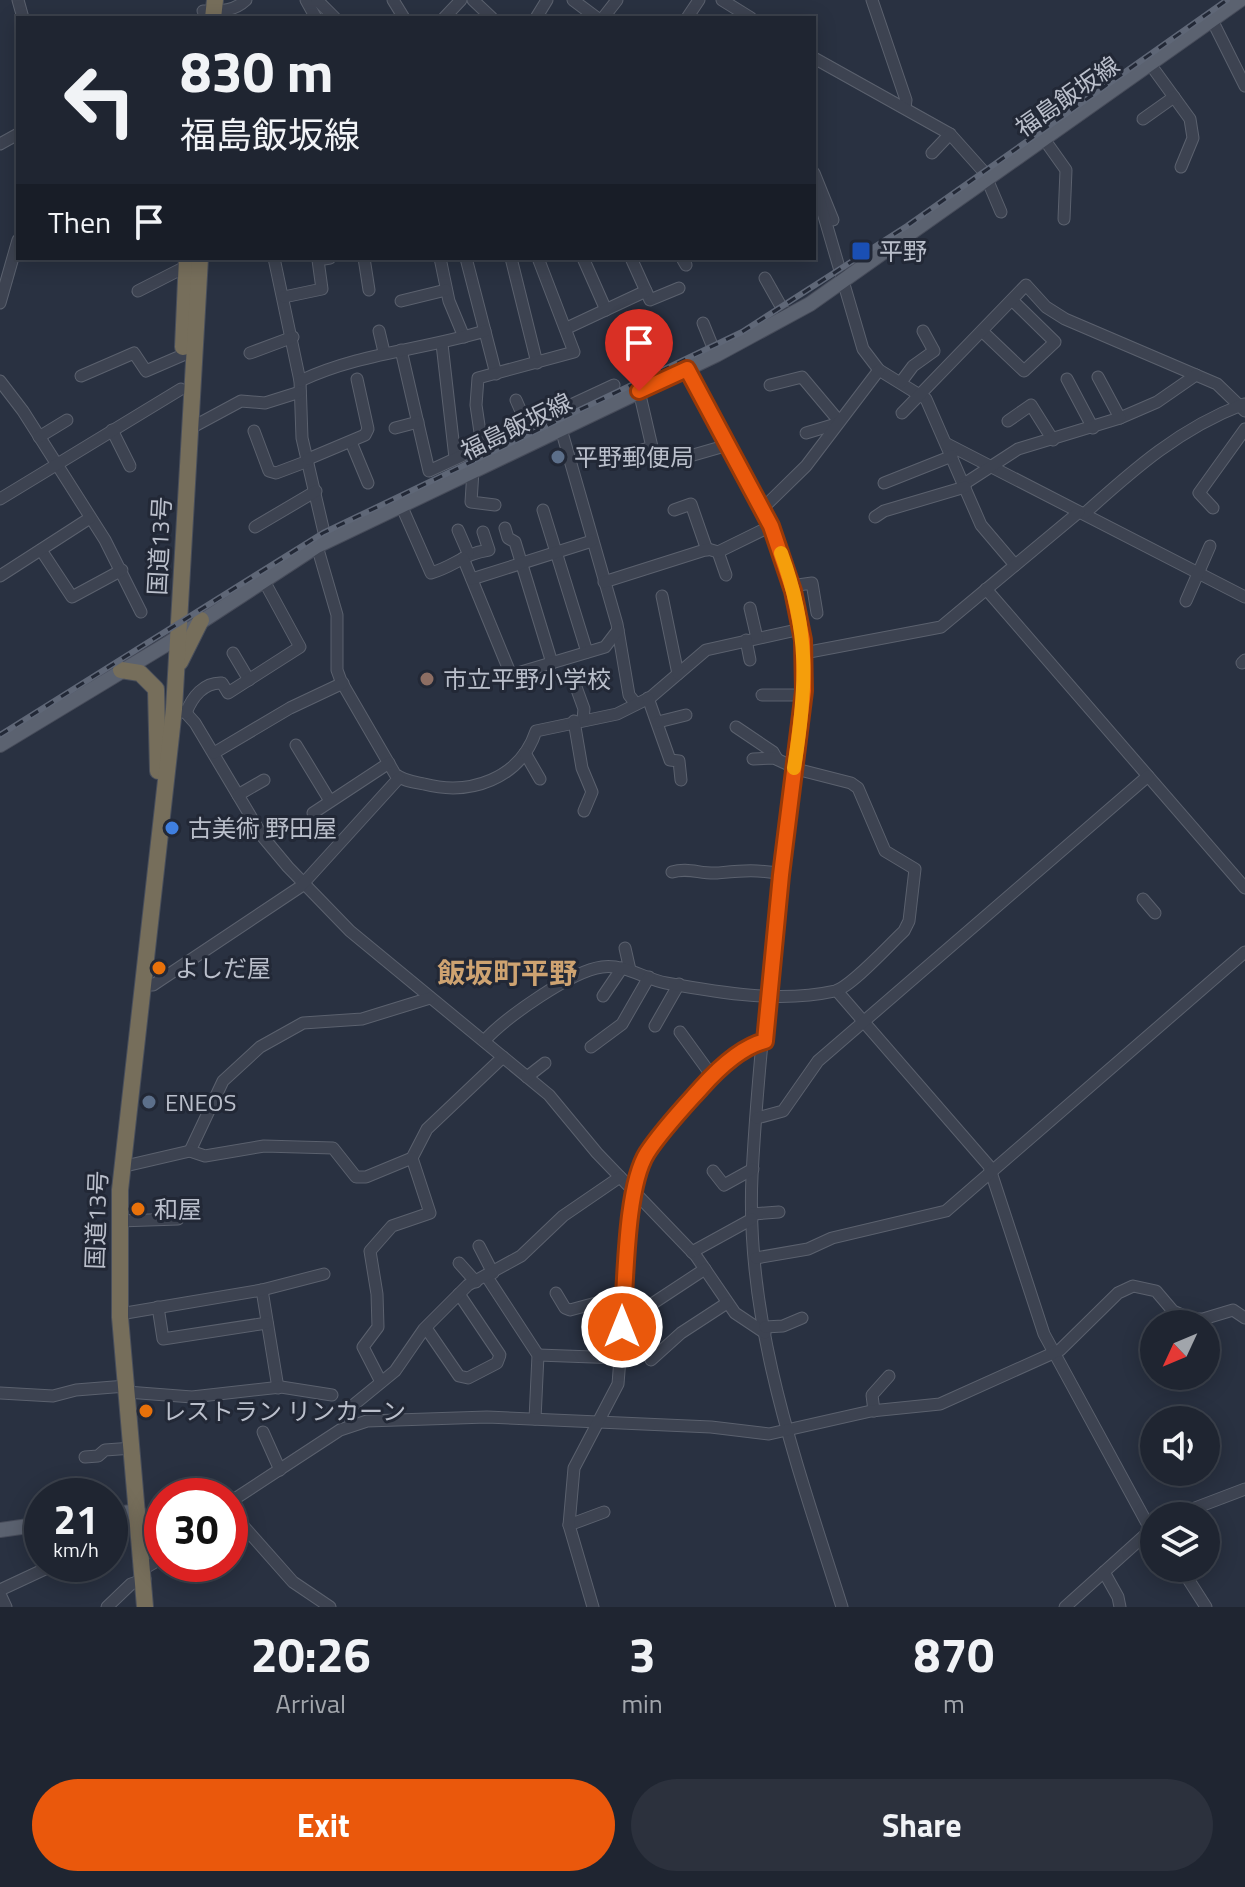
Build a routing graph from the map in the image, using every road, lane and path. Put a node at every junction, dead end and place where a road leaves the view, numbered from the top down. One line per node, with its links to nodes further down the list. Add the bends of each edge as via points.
1 (317, 0): 11 (street)
2 (461, 0): 12 (street)
3 (473, 0): 13 (street)
4 (573, 0): 14 (street)
5 (617, 0): 15 (street)
6 (722, 0): 16 (street)
7 (872, 0): 22 (street)
8 (1240, 0): 17 (main road, 福島飯坂線)
9 (241, 9): 10 (street)
10 (208, 10)
11 (333, 16)
12 (446, 16)
13 (490, 16)
14 (597, 16)
15 (602, 16)
16 (748, 16)
17 (1212, 20): 19 (main road, 福島飯坂線); 20 (street)
18 (816, 63): 22 (street)
19 (1150, 64): 21 (street); 25 (main road, 福島飯坂線)
20 (1245, 86)
21 (1174, 97): 23 (street); 27 (street, via 1190,119 1193,138)
22 (905, 108): 24 (street)
23 (1143, 119)
24 (950, 134): 26 (street); 29 (street)
25 (1044, 139): 29 (main road, 福島飯坂線); 32 (street, via 1066,170)
26 (932, 153)
27 (1181, 167)
28 (816, 178): 33 (street)
29 (987, 179): 31 (street); 46 (main road, 福島飯坂線)
30 (816, 190): 46 (street)
31 (1001, 212)
32 (1064, 219)
33 (833, 220)
34 (16, 247): 55 (street)
35 (275, 260): 52 (street)
36 (318, 260): 52 (street, via 322,289)
37 (364, 260): 48 (street)
38 (440, 260): 49 (street)
39 (467, 260): 61 (street)
40 (511, 260): 72 (street)
41 (539, 260): 59 (street)
42 (584, 260): 56 (street)
43 (632, 260): 51 (street)
44 (191, 261): 50 (street); 70 (highway, 国道13号); 100 (highway, 国道13号)
45 (765, 278): 57 (street)
46 (844, 279): 57 (main road, 福島飯坂線); 74 (street, via 863,349)
47 (679, 288): 51 (street, via 650,300)
48 (369, 290)
49 (446, 290): 54 (street); 65 (street)
50 (138, 291)
51 (646, 291): 56 (street)
52 (284, 297): 64 (street)
53 (1012, 300): 63 (street); 63 (street, via 1055,342 1024,371); 76 (street, via 1026,285 1046,307 1076,325)
54 (401, 301)
55 (0, 303)
56 (606, 310): 59 (street)
57 (787, 317): 71 (main road, 福島飯坂線)
58 (703, 323): 71 (street)
59 (567, 328): 72 (street, via 574,352)
60 (379, 331): 68 (street)
61 (485, 331): 65 (street); 75 (street)
62 (923, 331): 82 (street, via 934,351)
63 (983, 332): 88 (street)
64 (293, 337): 69 (street); 85 (street)
65 (464, 337): 66 (street)
66 (442, 344): 67 (street); 114 (street)
67 (401, 350): 68 (street); 95 (street)
68 (384, 352): 85 (street, via 329,367)
69 (250, 353)
70 (183, 355): 77 (street, via 146,371 134,353); 86 (highway, 国道13号)
71 (716, 355): 73 (main road, 福島飯坂線)
72 (537, 363): 75 (street)
73 (687, 369): 87 (main road, 福島飯坂線); 110 (street)
74 (879, 370): 82 (street); 96 (street)
75 (496, 374): 111 (street, via 478,378)
76 (1196, 375): 90 (street, via 1228,391); 92 (street, via 1157,402)
77 (81, 376)
78 (1098, 377): 92 (street)
79 (357, 379): 108 (street, via 368,429)
80 (1067, 379): 99 (street)
81 (0, 381): 106 (street)
82 (901, 382): 88 (street)
83 (614, 385): 97 (street)
84 (770, 385): 96 (street, via 802,377)
85 (300, 387): 100 (street, via 265,403 241,401); 115 (street)
86 (181, 389): 103 (street); 168 (highway, 国道13号)
87 (639, 391): 101 (main road, 福島飯坂線); 112 (street, via 652,447)
88 (923, 395): 91 (street); 109 (street)
89 (516, 400): 97 (street)
90 (1243, 407): 132 (street, via 1179,434)
91 (902, 413)
92 (1120, 418): 99 (street)
93 (67, 420): 106 (street)
94 (1008, 421): 107 (street, via 1031,405)
95 (418, 422): 98 (street); 114 (street, via 429,471)
96 (838, 422): 105 (street); 129 (street, via 806,466)
97 (527, 425): 111 (street)
98 (395, 428)
99 (1093, 428): 107 (street)
100 (189, 429): 168 (highway, 国道13号)
101 (561, 429): 120 (main road, 福島飯坂線); 140 (street)
102 (1245, 429): 128 (street, via 1199,493)
103 (112, 430): 117 (street); 118 (street)
104 (254, 431): 115 (street, via 269,471)
105 (806, 433)
106 (39, 437): 117 (street)
107 (1053, 440): 119 (street, via 1018,449)
108 (351, 442): 115 (street); 121 (street)
109 (947, 443): 113 (street); 119 (street)
110 (728, 445): 116 (street); 129 (street)
111 (482, 446): 114 (street)
112 (629, 454)
113 (952, 456): 122 (street); 123 (street)
114 (455, 458)
115 (308, 460): 124 (street)
116 (669, 462)
117 (56, 464): 125 (street); 134 (street)
118 (130, 466)
119 (991, 466): 123 (street); 132 (street)
120 (473, 471): 126 (main road, 福島飯坂線); 127 (street, via 471,502)
121 (368, 483)
122 (884, 483)
123 (964, 485): 133 (street); 148 (street, via 981,525)
124 (316, 491): 136 (street); 141 (street)
125 (0, 499)
126 (401, 505): 141 (main road, 福島飯坂線); 146 (street, via 431,573)
127 (495, 505)
128 (1213, 508)
129 (762, 509): 135 (street)
130 (543, 510): 145 (street)
131 (674, 510): 144 (street, via 691,504)
132 (1081, 513): 148 (street); 150 (street)
133 (875, 517)
134 (90, 518): 143 (street); 149 (street)
135 (771, 526): 144 (street); 156 (street)
136 (255, 527)
137 (505, 528): 147 (street)
138 (458, 530): 146 (street)
139 (483, 532): 146 (street, via 489,550)
140 (592, 541): 145 (street); 155 (street)
141 (321, 543): 153 (main road, 福島飯坂線); 178 (street, via 337,615 337,670)
142 (1210, 546): 150 (street)
143 (41, 550): 149 (street, via 72,597); 152 (street)
144 (712, 551): 151 (street); 155 (street)
145 (556, 553): 147 (street); 169 (street)
146 (465, 556): 154 (street)
147 (522, 564): 154 (street); 173 (street)
148 (1015, 565): 157 (street)
149 (122, 570): 162 (street)
150 (1199, 574): 159 (street); 160 (street)
151 (726, 575)
152 (0, 576)
153 (263, 579): 164 (main road, 福島飯坂線); 177 (street, via 300,647)
154 (472, 579): 173 (street, via 511,675)
155 (604, 582): 166 (street)
156 (791, 586): 163 (street, via 812,583); 165 (street)
157 (986, 589): 171 (street, via 941,627); 198 (street)
158 (662, 596): 176 (street)
159 (1245, 597)
160 (1186, 601)
161 (750, 608): 167 (street)
162 (141, 612)
163 (817, 613)
164 (201, 620): 168 (main road, 福島飯坂線); 175 (highway)
165 (801, 629): 167 (street); 171 (street)
166 (618, 630): 169 (street, via 605,647); 183 (street, via 629,695)
167 (752, 639): 172 (street); 176 (street, via 706,650)
168 (172, 640): 174 (main road, 福島飯坂線); 175 (highway, 国道13号); 197 (highway, 国道13号)
169 (587, 652): 173 (street)
170 (233, 653): 177 (street)
171 (804, 653): 181 (street)
172 (750, 660)
173 (552, 663)
174 (121, 670): 189 (main road, 福島飯坂線); 197 (highway, via 140,673 156,689)
175 (176, 671): 184 (highway, 国道13号)
176 (678, 674): 182 (street)
177 (249, 680): 184 (street, via 228,693 216,682)
178 (343, 683): 191 (street); 195 (street)
179 (576, 687): 186 (street, via 584,709)
180 (762, 695): 181 (street)
181 (804, 695): 196 (street)
182 (648, 698): 183 (street); 187 (street)
183 (636, 704): 186 (street, via 617,714)
184 (180, 711): 191 (street); 207 (highway, 国道13号)
185 (686, 715): 187 (street)
186 (579, 720): 192 (street, via 536,731); 205 (street, via 582,768 592,792)
187 (658, 722): 202 (street, via 670,760 681,765)
188 (736, 727): 194 (street)
189 (0, 745)
190 (296, 745): 204 (street)
191 (214, 753): 203 (street)
192 (525, 753): 199 (street, via 510,770 460,790); 200 (street)
193 (753, 759): 194 (street)
194 (777, 759): 196 (street)
195 (389, 763): 199 (street); 204 (street)
196 (794, 767): 209 (street); 220 (street, via 851,783 864,797 885,851 915,869 904,931)
197 (158, 776): 207 (highway, 国道13号)
198 (1148, 776): 211 (street); 224 (street)
199 (399, 778): 210 (street)
200 (540, 779)
201 (264, 780): 203 (street)
202 (681, 780)
203 (238, 795): 210 (street, via 263,837)
204 (330, 801): 206 (street)
205 (584, 811)
206 (313, 813)
207 (158, 836): 219 (highway, 国道13号)
208 (672, 872): 209 (street, via 753,869)
209 (781, 874): 223 (street)
210 (304, 884): 219 (street, via 153,985); 222 (street)
211 (1245, 888)
212 (1143, 899): 213 (street)
213 (1155, 913)
214 (625, 948): 216 (street)
215 (1245, 952): 240 (street)
216 (626, 969): 217 (street); 221 (street); 227 (street, via 603,967 584,973 506,1021)
217 (649, 977): 218 (street); 229 (street, via 622,1024)
218 (679, 984): 223 (street); 225 (street)
219 (142, 985): 237 (highway, 国道13号)
220 (837, 991): 223 (street); 224 (street)
221 (603, 996)
222 (430, 998): 227 (street); 235 (street, via 362,1019 303,1023 260,1047 223,1081)
223 (769, 998): 228 (street)
224 (863, 1020): 234 (street, via 818,1061 783,1111); 240 (street)
225 (655, 1026)
226 (680, 1032): 232 (street)
227 (484, 1041): 230 (street)
228 (765, 1041): 232 (street); 234 (street)
229 (591, 1047)
230 (503, 1057): 233 (street); 236 (street, via 427,1129)
231 (545, 1063): 233 (street)
232 (712, 1076): 242 (street, via 646,1154)
233 (527, 1077): 241 (street)
234 (757, 1118): 238 (street)
235 (190, 1151): 236 (street, via 205,1156 264,1146 333,1148 360,1178); 237 (street)
236 (412, 1158): 272 (street, via 430,1213 392,1226 370,1251 378,1327 363,1347)
237 (121, 1167): 246 (highway, 国道13号)
238 (753, 1169): 239 (street, via 724,1185); 244 (street)
239 (713, 1171)
240 (992, 1171): 249 (street, via 946,1211); 267 (street, via 1037,1317)
241 (620, 1177): 242 (street); 253 (street, via 563,1216 535,1246)
242 (635, 1191): 248 (street); 257 (street)
243 (779, 1212): 244 (street)
244 (752, 1216): 248 (street); 249 (street)
245 (178, 1219): 246 (street)
246 (119, 1221): 260 (highway, 国道13号)
247 (479, 1246): 253 (street)
248 (692, 1252): 251 (street)
249 (756, 1258): 266 (street)
250 (459, 1263): 253 (street)
251 (705, 1269): 258 (street); 264 (street)
252 (324, 1274): 254 (street)
253 (485, 1277): 256 (street); 268 (street)
254 (262, 1290): 259 (street); 263 (street)
255 (556, 1293): 257 (street, via 570,1310)
256 (459, 1294): 265 (street); 265 (street, via 500,1355 497,1363 468,1378 459,1376)
257 (622, 1296): 264 (street)
258 (727, 1303): 266 (street); 270 (street)
259 (158, 1307): 260 (street); 263 (street, via 163,1339)
260 (120, 1314): 274 (highway, 国道13号)
261 (802, 1318): 266 (street)
262 (1245, 1318): 267 (street, via 1233,1310 1191,1319 1173,1311 1156,1291 1137,1285 1118,1293)
263 (267, 1323): 273 (street)
264 (623, 1323): 269 (street)
265 (426, 1328): 272 (street, via 401,1365)
266 (765, 1330): 281 (street)
267 (1055, 1353): 277 (street, via 940,1404); 289 (street)
268 (538, 1355): 269 (street); 278 (street)
269 (620, 1358): 279 (street, via 618,1384)
270 (651, 1360)
271 (889, 1376): 277 (street, via 872,1395)
272 (381, 1382): 280 (street, via 351,1407)
273 (278, 1388): 274 (street, via 192,1397); 276 (street)
274 (127, 1389): 275 (street, via 53,1396); 283 (highway, 国道13号)
275 (0, 1393)
276 (332, 1395)
277 (874, 1411): 281 (street)
278 (535, 1419): 279 (street); 280 (street, via 409,1419)
279 (602, 1421): 281 (street, via 748,1434); 293 (street, via 574,1468)
280 (351, 1425): 285 (street)
281 (786, 1430): 310 (street)
282 (263, 1432): 285 (street)
283 (133, 1448): 284 (street); 290 (highway, 国道13号)
284 (85, 1457)
285 (280, 1470): 287 (street)
286 (1245, 1489): 288 (street)
287 (248, 1490)
288 (1211, 1502)
289 (1140, 1509)
290 (138, 1511): 291 (main road); 298 (highway, 国道13号)
291 (128, 1512)
292 (604, 1512): 293 (street)
293 (569, 1525): 309 (street)
294 (24, 1527): 295 (main road)
295 (0, 1530)
296 (248, 1532): 308 (street, via 285,1575)
297 (1140, 1541): 299 (street)
298 (144, 1565)
299 (1104, 1572): 311 (street); 312 (street)
300 (144, 1575): 306 (street)
301 (24, 1580): 304 (street)
302 (145, 1582): 307 (highway, 国道13号)
303 (1190, 1582): 313 (street)
304 (0, 1592): 305 (street)
305 (6, 1607)
306 (107, 1607)
307 (145, 1607)
308 (330, 1607)
309 (593, 1607)
310 (842, 1607)
311 (1065, 1607)
312 (1120, 1607)
313 (1206, 1607)

